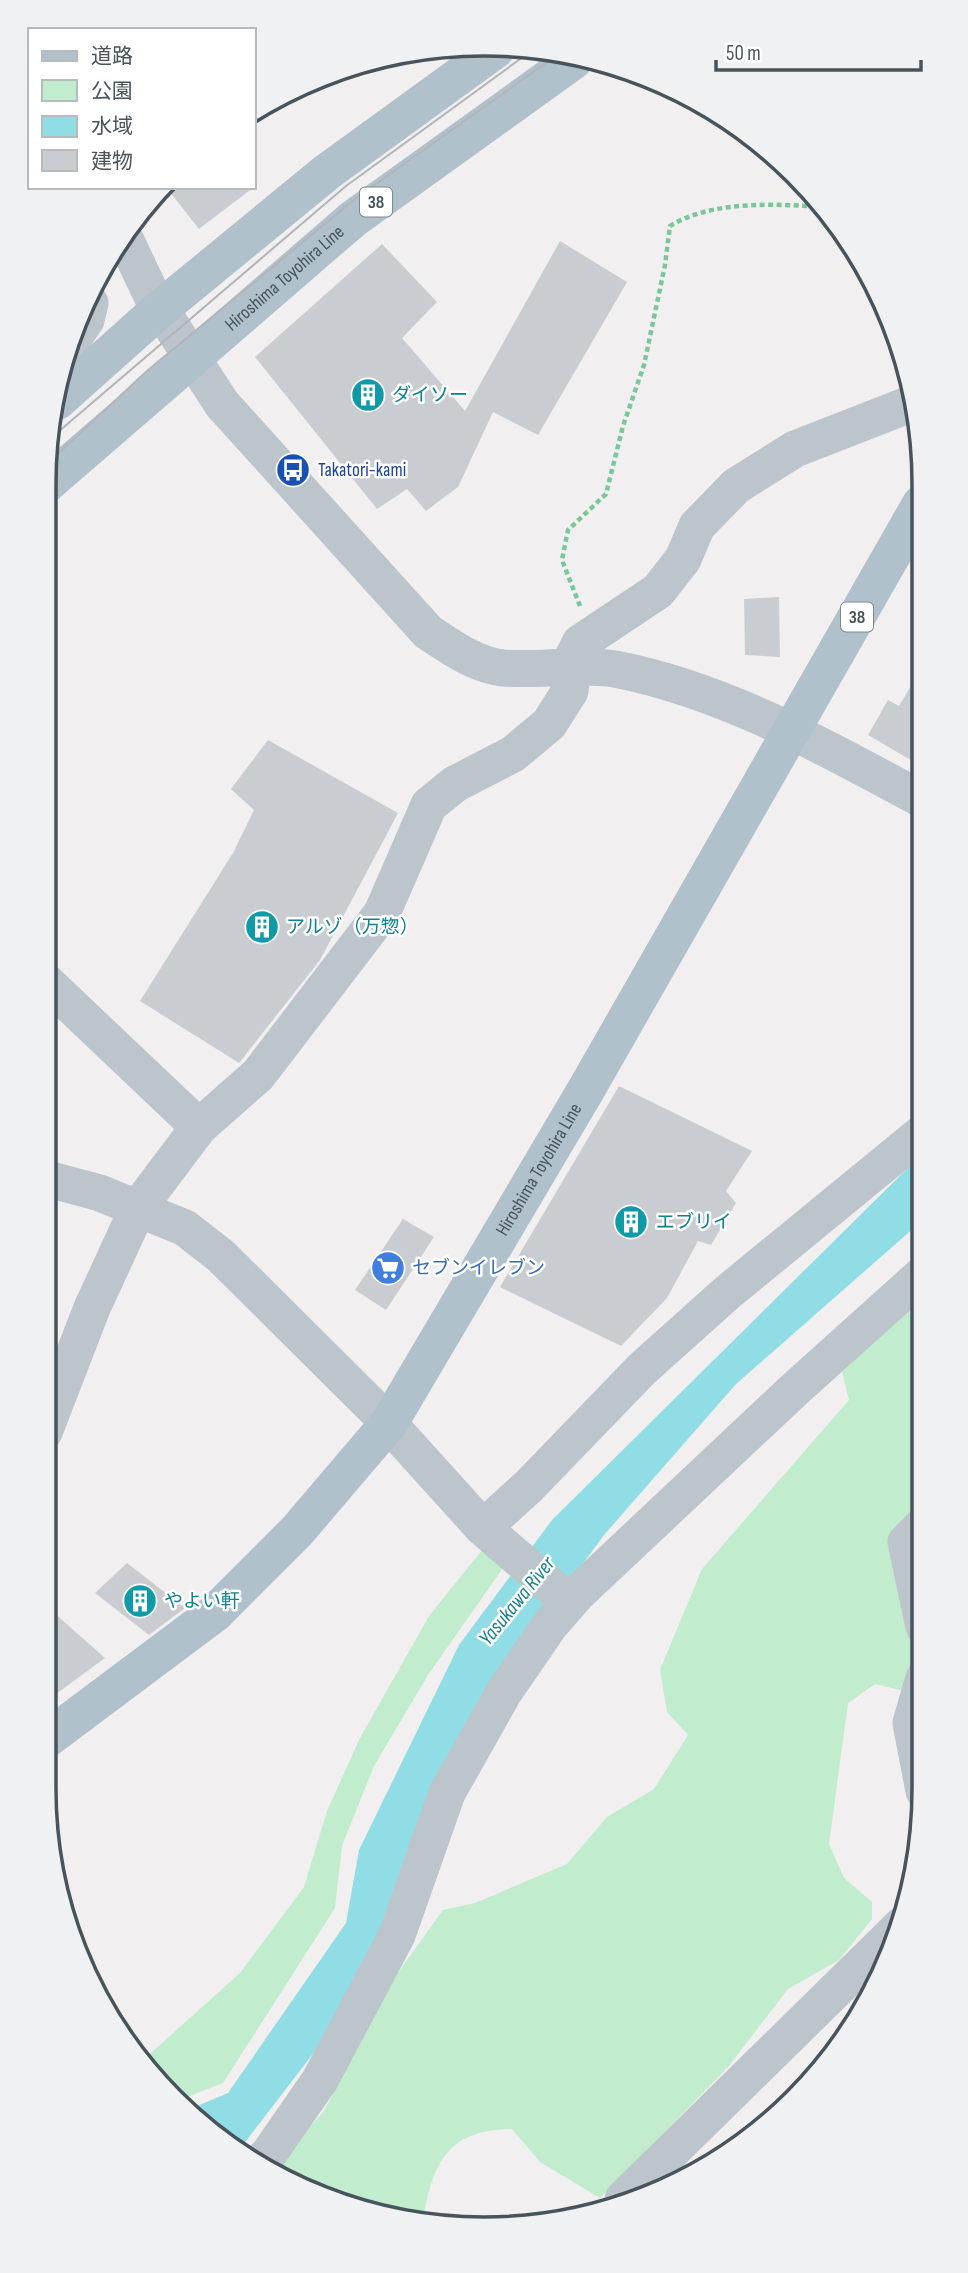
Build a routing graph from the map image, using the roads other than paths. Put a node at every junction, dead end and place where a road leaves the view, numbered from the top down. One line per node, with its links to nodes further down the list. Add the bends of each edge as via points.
1 (487, 56): 4 (main road, via 327,172)
2 (568, 64): 5 (main road, Hiroshima Toyohira Line / 38, via 353,219)
3 (128, 246): 4 (street)
4 (160, 309): 5 (street); 6 (main road)
5 (189, 357): 8 (main road, Hiroshima Toyohira Line / 38); 10 (street, via 222,404 428,632 464,657 502,668)
6 (66, 393)
7 (905, 407): 10 (street, via 795,449 736,486 697,526 683,559 658,591)
8 (56, 475)
9 (912, 520): 11 (main road, Hiroshima Toyohira Line / 38)
10 (576, 655): 11 (street); 14 (street, via 570,691 549,724 513,754 455,785 429,805 382,913 258,1075)
11 (793, 730): 12 (street); 20 (main road, Hiroshima Toyohira Line / 38)
12 (912, 794)
13 (56, 991): 14 (street)
14 (199, 1127): 17 (street)
15 (912, 1141): 21 (street, via 642,1369)
16 (56, 1181): 17 (street)
17 (138, 1208): 19 (street); 20 (street, via 185,1228 221,1256)
18 (912, 1284): 24 (street)
19 (56, 1401)
20 (388, 1423): 21 (street); 25 (main road, Hiroshima Toyohira Line / 38, via 297,1531 215,1614)
21 (486, 1531): 24 (street)
22 (912, 1536): 23 (street, via 906,1542)
23 (912, 1570)
24 (568, 1594): 27 (street, via 453,1782 397,1935 320,2080)
25 (56, 1732)
26 (882, 1944): 28 (street)
27 (266, 2157)
28 (632, 2190)

